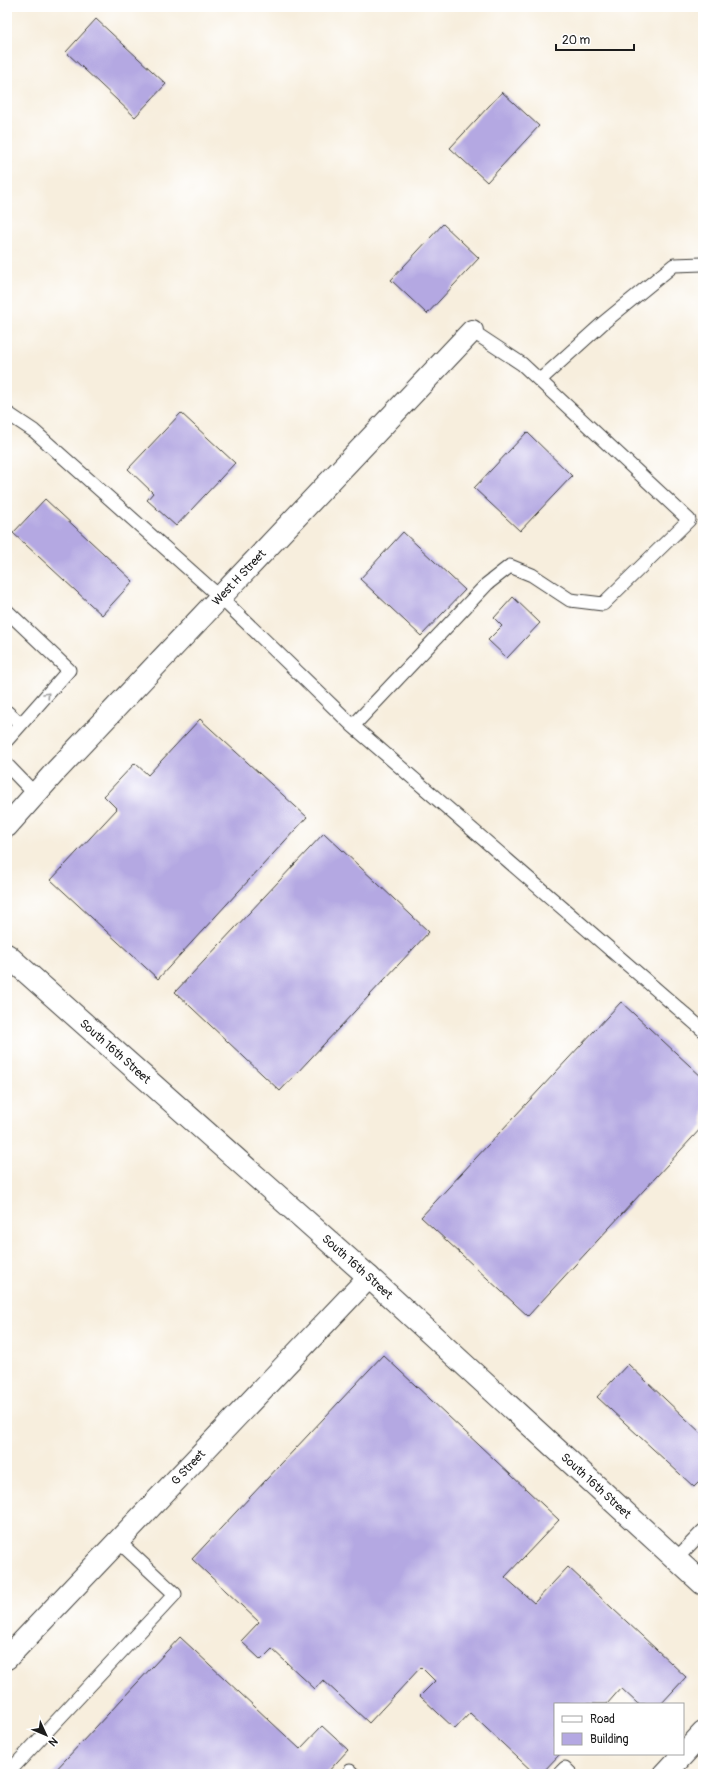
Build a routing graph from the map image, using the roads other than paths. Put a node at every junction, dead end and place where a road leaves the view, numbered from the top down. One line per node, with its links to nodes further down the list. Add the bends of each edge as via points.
1 (703, 264): 3 (lane, via 674,265 603,323)
2 (472, 331): 3 (lane, via 522,364); 5 (street, West H Street)
3 (540, 380): 9 (lane, via 689,520 603,604 570,600 532,576 510,566 486,584)
4 (7, 413): 5 (lane, via 34,431)
5 (220, 597): 9 (lane); 12 (street, West H Street)
6 (7, 611): 8 (lane, one-way to 6, via 70,670)
7 (7, 712): 8 (lane)
8 (20, 724): 10 (lane)
9 (353, 726): 15 (lane)
10 (7, 740)
11 (7, 765): 12 (lane)
12 (35, 794): 13 (street, West H Street)
13 (7, 826)
14 (7, 955): 16 (street, South 16th Street)
15 (703, 1030)
16 (369, 1277): 18 (street, G Street); 19 (street, South 16th Street)
17 (703, 1531): 19 (lane)
18 (118, 1541): 21 (street, G Street); 25 (lane, via 175,1594)
19 (676, 1559): 20 (street, South 16th Street)
20 (703, 1584)
21 (7, 1658)
22 (703, 1733): 23 (street)
23 (684, 1754)
24 (683, 1755): 28 (street)
25 (7, 1774)
26 (559, 1774): 27 (lane, via 565,1768)
27 (571, 1774)
28 (665, 1774)

